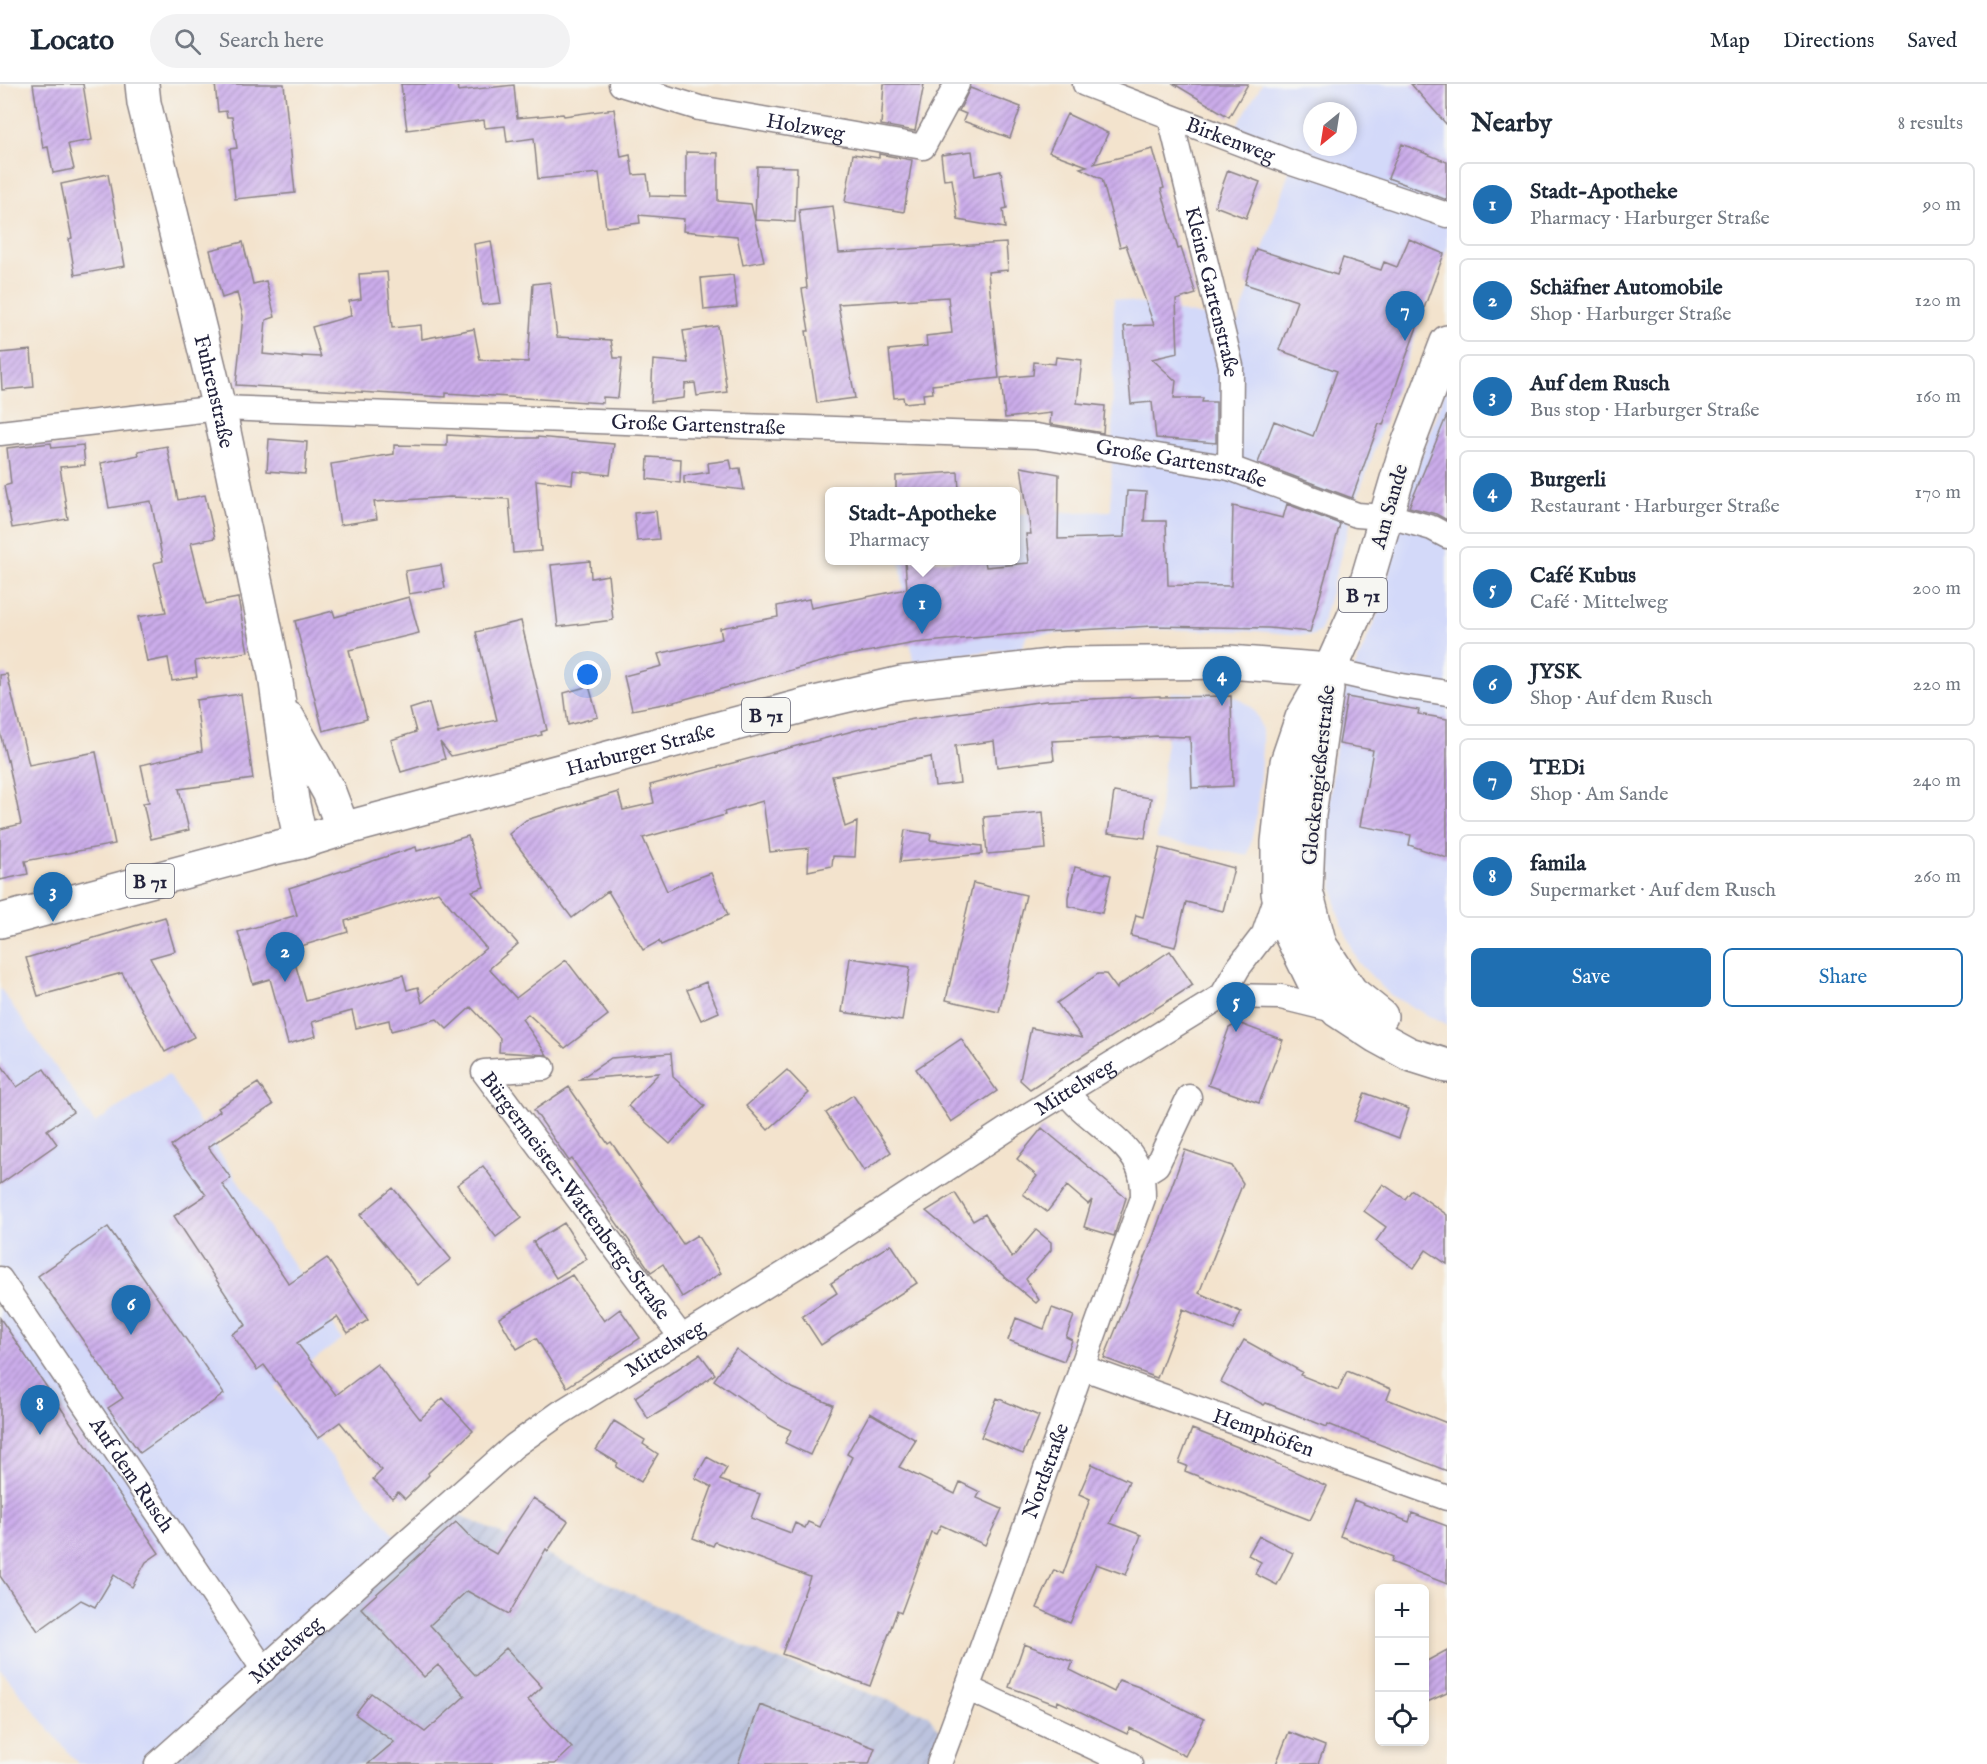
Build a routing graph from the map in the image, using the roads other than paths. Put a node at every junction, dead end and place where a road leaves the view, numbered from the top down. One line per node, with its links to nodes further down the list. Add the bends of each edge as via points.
1 (142, 84): 8 (main road, Fuhrenstraße)
2 (621, 84): 3 (street, Holzweg, via 699,108 923,147)
3 (957, 84)
4 (1084, 84): 5 (street, Birkenweg)
5 (1170, 117): 6 (street, Birkenweg); 10 (street, Kleine Gartenstraße, via 1231,366)
6 (1447, 215)
7 (1447, 342): 11 (main road, Am Sande / B 71, via 1405,452)
8 (219, 408): 9 (street, Große Gartenstraße); 10 (street, Große Gartenstraße, via 1036,436); 15 (main road, Fuhrenstraße)
9 (0, 433)
10 (1230, 468): 11 (street, Große Gartenstraße, via 1357,515)
11 (1387, 516): 12 (street, Große Gartenstraße); 13 (main road, Am Sande / B 71, via 1361,601)
12 (1447, 536)
13 (1330, 670): 14 (street); 16 (main road, Harburger Straße / B 71, via 1229,662 1067,664 901,683); 18 (main road, Glockengießerstraße, via 1302,718 1287,762 1278,842); 22 (main road, Glockengießerstraße, via 1309,816 1306,891 1320,945 1351,992 1403,1033)
14 (1447, 693)
15 (280, 703): 16 (main road, Fuhrenstraße, via 329,792); 17 (main road, Fuhrenstraße)
16 (343, 829): 17 (main road, Harburger Straße / B 71)
17 (301, 842): 19 (main road, Harburger Straße / B 71)
18 (1278, 893): 20 (street, Mittelweg, via 1264,934); 21 (main road, Glockengießerstraße, via 1299,953 1317,988)
19 (0, 921)
20 (1222, 996): 21 (street, via 1281,997); 25 (street, Mittelweg)
21 (1338, 1011): 23 (main road, Glockengießerstraße, via 1410,1054)
22 (1447, 1054)
23 (1447, 1066)
24 (543, 1068): 29 (street, Bürgermeister-Wattenberg-Straße, via 484,1072)
25 (1066, 1092): 27 (street, via 1132,1155); 29 (street, Mittelweg)
26 (1189, 1096): 27 (street, via 1157,1165)
27 (1141, 1175): 30 (street, Nordstraße, via 1143,1198)
28 (0, 1279): 32 (street, Auf dem Rusch)
29 (682, 1338): 32 (street, Mittelweg, via 514,1446)
30 (1081, 1367): 31 (street, Hemphöfen); 33 (street, Nordstraße)
31 (1447, 1498)
32 (264, 1670): 34 (street, Mittelweg)
33 (968, 1688): 35 (street, Nordstraße); 36 (street)
34 (157, 1764)
35 (939, 1764)
36 (1130, 1764)

